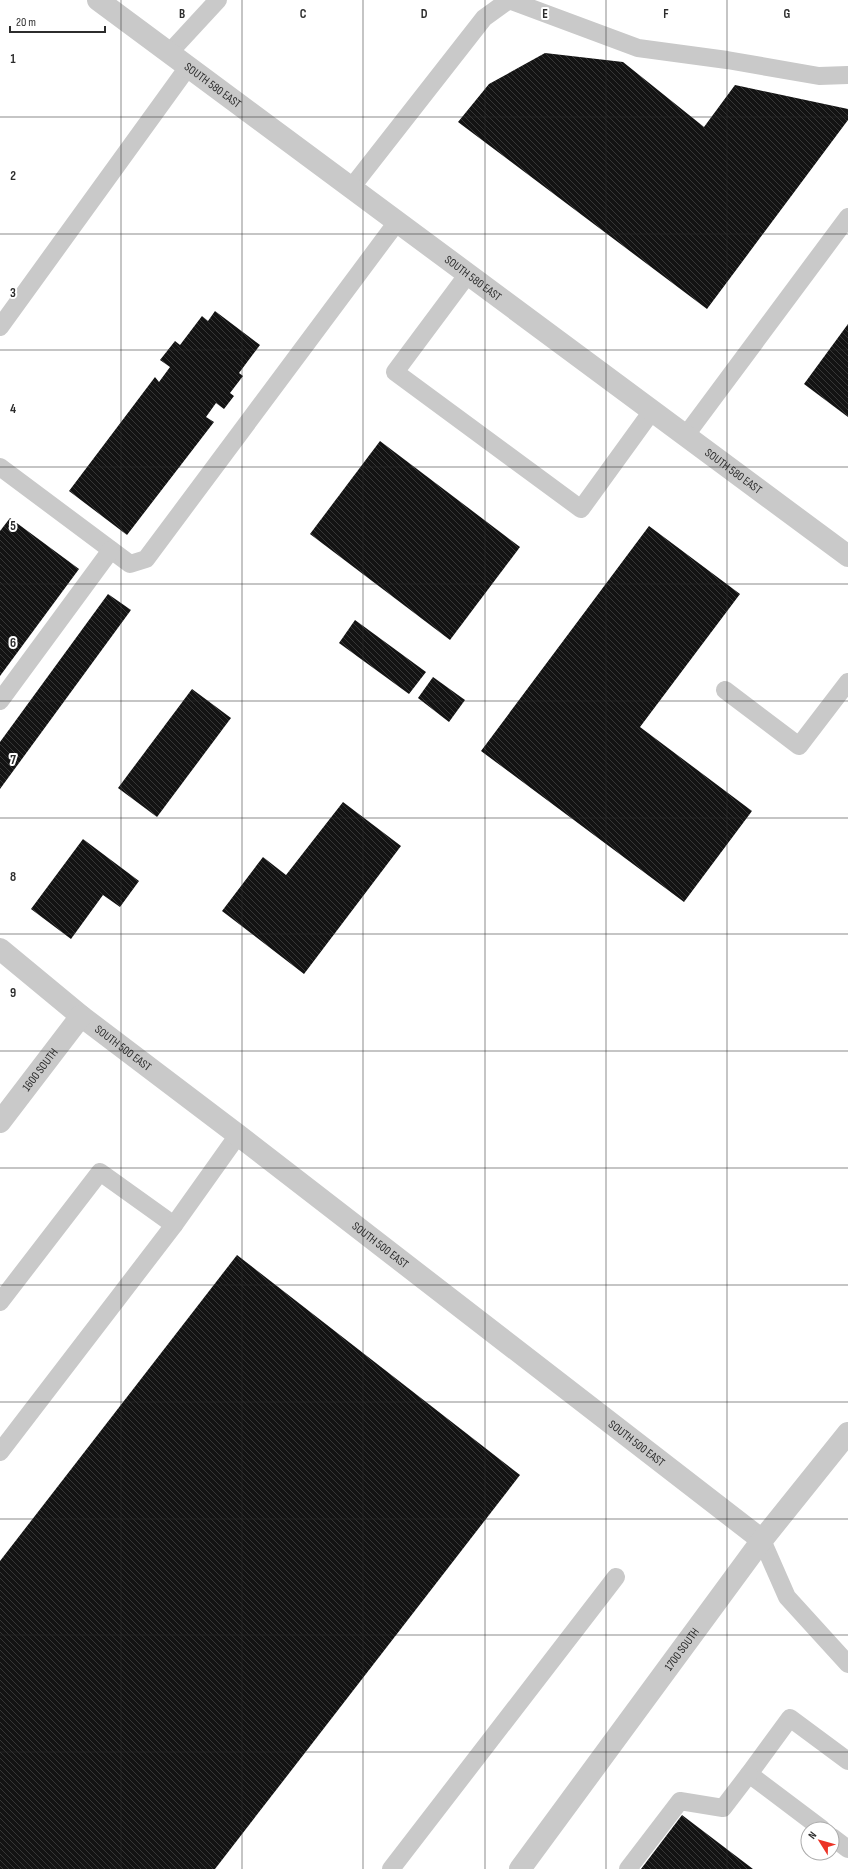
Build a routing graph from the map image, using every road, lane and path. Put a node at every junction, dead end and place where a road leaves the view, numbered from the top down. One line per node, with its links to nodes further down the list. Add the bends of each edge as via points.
1 (98, 0): 3 (street, SOUTH 580 EAST)
2 (218, 0): 3 (lane)
3 (170, 53): 4 (street, SOUTH 580 EAST)
4 (188, 67): 6 (street, SOUTH 580 EAST); 10 (lane)
5 (848, 75): 6 (lane, via 819,76 638,48 509,0 484,18)
6 (351, 188): 8 (street, SOUTH 580 EAST)
7 (848, 216): 12 (lane)
8 (396, 222): 9 (street, SOUTH 580 EAST); 14 (lane, via 146,559 130,564)
9 (468, 274): 11 (street, SOUTH 580 EAST); 11 (lane, via 395,372 581,509)
10 (0, 327)
11 (652, 411): 12 (street, SOUTH 580 EAST)
12 (686, 436): 15 (street, SOUTH 580 EAST)
13 (0, 467): 14 (lane)
14 (111, 550): 18 (lane)
15 (848, 556)
16 (848, 682): 17 (lane, via 799,746)
17 (725, 690)
18 (0, 701)
19 (0, 949): 20 (street, SOUTH 500 EAST)
20 (81, 1016): 21 (street, 1600 SOUTH); 22 (street, SOUTH 500 EAST)
21 (0, 1122)
22 (238, 1135): 23 (lane); 27 (street, SOUTH 500 EAST)
23 (174, 1225): 24 (lane, via 100,1172); 26 (lane)
24 (0, 1302)
25 (848, 1433): 27 (street, 1700 SOUTH)
26 (0, 1452)
27 (762, 1540): 29 (lane, via 787,1597); 34 (street, 1700 SOUTH)
28 (616, 1577): 33 (lane)
29 (848, 1664)
30 (848, 1761): 31 (lane, via 790,1718)
31 (749, 1774): 32 (lane); 35 (lane, via 723,1808 680,1801)
32 (811, 1821)
33 (390, 1869)
34 (520, 1869)
35 (628, 1869)

